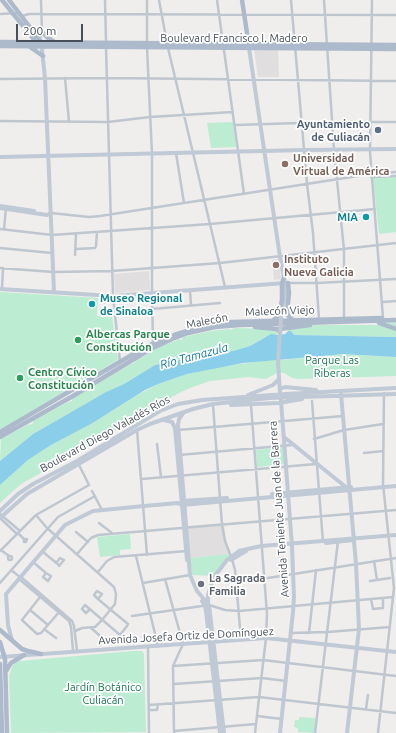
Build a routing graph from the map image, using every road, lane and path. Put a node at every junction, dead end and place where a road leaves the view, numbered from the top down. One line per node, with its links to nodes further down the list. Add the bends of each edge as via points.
1 (2, 0): 13 (main road)
2 (9, 0): 19 (main road)
3 (41, 0): 14 (street)
4 (105, 0): 15 (street)
5 (147, 0): 16 (street)
6 (159, 0): 17 (street)
7 (217, 0): 18 (street)
8 (242, 0): 20 (main road)
9 (291, 0): 21 (street)
10 (324, 0): 22 (street)
11 (372, 0): 23 (street)
12 (0, 14): 13 (street)
13 (12, 14): 19 (street); 25 (main road)
14 (42, 14): 15 (street); 19 (street); 26 (street)
15 (106, 14): 16 (street); 32 (street)
16 (147, 14): 17 (street); 33 (street)
17 (162, 14): 18 (street); 34 (street)
18 (219, 14): 20 (street); 35 (street)
19 (21, 15): 29 (main road)
20 (244, 15): 21 (street); 38 (main road)
21 (292, 15): 22 (street); 39 (street)
22 (325, 15): 23 (street); 40 (street)
23 (372, 15): 24 (street); 41 (street)
24 (396, 16)
25 (28, 32): 28 (main road, via 27,38); 29 (main road)
26 (42, 32): 29 (street); 30 (main road)
27 (0, 42): 28 (main road, Boulevard Francisco I. Madero)
28 (22, 42): 29 (main road, Boulevard Francisco I. Madero)
29 (40, 44): 30 (main road, Boulevard Francisco I. Madero); 37 (main road, Boulevard Francisco I. Madero); 43 (main road)
30 (55, 44): 32 (main road, Boulevard Francisco I. Madero); 43 (main road)
31 (396, 44): 41 (main road, Boulevard Francisco I. Madero)
32 (106, 45): 33 (main road, Boulevard Francisco I. Madero); 46 (street)
33 (147, 45): 34 (main road, Boulevard Francisco I. Madero); 47 (street)
34 (168, 45): 35 (main road, Boulevard Francisco I. Madero); 49 (street)
35 (224, 45): 38 (main road, Boulevard Francisco I. Madero); 50 (street)
36 (0, 46): 37 (main road, Boulevard Francisco I. Madero)
37 (27, 46): 43 (main road)
38 (249, 46): 39 (main road, Boulevard Francisco I. Madero); 51 (main road)
39 (295, 46): 40 (main road, Boulevard Francisco I. Madero); 52 (street)
40 (327, 46): 41 (main road, Boulevard Francisco I. Madero); 53 (street)
41 (372, 46): 42 (main road, Boulevard Francisco I. Madero); 54 (street)
42 (396, 48)
43 (43, 57): 44 (main road)
44 (44, 78): 45 (street); 48 (street); 60 (main road)
45 (65, 78): 46 (street); 62 (street)
46 (107, 78): 47 (street); 63 (street)
47 (148, 78): 49 (street); 58 (street)
48 (0, 79)
49 (176, 79): 50 (street); 57 (street)
50 (228, 79): 51 (street); 56 (street)
51 (254, 79): 52 (street); 67 (main road)
52 (298, 80): 53 (street); 66 (street)
53 (329, 81): 54 (street); 64 (street)
54 (371, 81): 55 (street); 61 (street)
55 (396, 81)
56 (233, 112): 57 (street); 68 (street)
57 (184, 115): 58 (street); 74 (street)
58 (150, 117): 63 (street); 78 (street)
59 (0, 121): 60 (street)
60 (46, 121): 62 (street); 79 (main road)
61 (370, 121): 64 (street); 65 (street); 69 (street)
62 (69, 122): 63 (street)
63 (108, 122): 77 (street)
64 (332, 122): 66 (street); 72 (street)
65 (396, 122)
66 (302, 123): 67 (street); 71 (street)
67 (260, 124): 68 (street); 73 (main road)
68 (235, 125): 75 (street)
69 (370, 149): 70 (main road); 72 (main road); 82 (street)
70 (396, 149)
71 (304, 150): 72 (main road); 73 (main road); 85 (street)
72 (334, 150): 84 (street)
73 (264, 151): 75 (main road); 86 (main road)
74 (193, 152): 75 (main road); 76 (main road); 88 (street)
75 (239, 152): 87 (street)
76 (176, 153): 78 (main road); 89 (street)
77 (109, 154): 78 (main road); 79 (main road); 96 (street)
78 (152, 154): 92 (street)
79 (48, 156): 80 (main road); 95 (main road)
80 (0, 157)
81 (396, 172): 82 (street)
82 (371, 176): 83 (street); 84 (street); 93 (street)
83 (396, 176)
84 (337, 179): 85 (street); 94 (street)
85 (307, 184): 86 (street); 97 (street)
86 (270, 189): 87 (street); 98 (main road)
87 (244, 194): 88 (street)
88 (204, 200): 89 (street); 99 (street)
89 (184, 203): 92 (street)
90 (0, 207): 91 (main road)
91 (6, 208): 95 (main road, via 48,215); 102 (street)
92 (152, 208): 96 (street); 100 (street)
93 (375, 209): 94 (street); 108 (street)
94 (340, 212): 97 (street); 110 (street)
95 (51, 213): 96 (street, via 89,217); 106 (main road)
96 (110, 214): 103 (street)
97 (311, 215): 98 (street); 112 (street)
98 (274, 218): 99 (street); 115 (main road)
99 (210, 224): 100 (street); 116 (street)
100 (152, 228): 103 (street); 118 (street)
101 (0, 229): 102 (street)
102 (4, 230): 106 (street)
103 (110, 231): 104 (street); 119 (street)
104 (97, 232): 105 (street); 111 (street, via 95,248)
105 (76, 234): 106 (street); 111 (street)
106 (52, 235): 113 (main road)
107 (396, 243): 108 (street)
108 (378, 245): 110 (street); 123 (street)
109 (0, 248): 113 (street)
110 (344, 248): 112 (street); 124 (street)
111 (76, 249): 114 (street)
112 (315, 252): 115 (street); 125 (street)
113 (52, 253): 120 (main road)
114 (75, 255)
115 (280, 257): 116 (street); 121 (main road)
116 (220, 263): 118 (street); 127 (street)
117 (2, 268): 120 (street); 128 (street)
118 (152, 268): 119 (street); 131 (street)
119 (112, 271): 120 (street); 132 (street)
120 (53, 272): 130 (main road)
121 (284, 277): 126 (main road)
122 (396, 279): 123 (street)
123 (380, 280): 124 (street); 134 (street)
124 (344, 282): 125 (street); 138 (street)
125 (317, 283): 126 (street); 140 (street)
126 (285, 284): 127 (main road); 142 (main road, via 280,312); 143 (main road, via 289,296 287,312); 148 (main road, Avenida Teniente Juan de la Barrera, bridge)
127 (226, 287): 129 (main road)
128 (1, 289): 130 (main road)
129 (190, 290): 131 (main road); 136 (street)
130 (54, 292): 132 (main road)
131 (152, 293): 132 (main road); 137 (street)
132 (112, 296): 151 (street)
133 (396, 301): 134 (street)
134 (382, 302): 141 (street)
135 (220, 303): 136 (street)
136 (191, 305): 137 (street)
137 (152, 309): 149 (street)
138 (344, 318): 140 (main road, Malecón Viejo); 141 (main road, Malecón Viejo)
139 (395, 318): 141 (main road, Malecón)
140 (319, 319): 143 (main road, Malecón Viejo)
141 (383, 319): 144 (main road, Malecón)
142 (274, 320): 143 (main road, Malecón Viejo); 149 (main road, Malecón Viejo, via 207,325)
143 (293, 320)
144 (373, 321): 145 (main road, Malecón); 147 (main road)
145 (324, 322): 146 (main road, Malecón); 148 (main road)
146 (241, 325): 148 (main road); 150 (main road, Malecón, via 196,331 172,338)
147 (396, 329)
148 (280, 330): 152 (main road, Avenida Teniente Juan de la Barrera)
149 (153, 343): 150 (main road); 151 (main road, Malecón Viejo)
150 (149, 350): 151 (main road, Malecón)
151 (120, 365): 181 (main road, Malecón Viejo); 182 (main road, Malecón)
152 (279, 378): 154 (main road, Avenida Teniente Juan de la Barrera); 161 (main road, via 273,385)
153 (395, 388): 155 (main road, Boulevard Diego Valadés Ríos)
154 (280, 390): 156 (main road, via 285,387); 163 (main road, Avenida Teniente Juan de la Barrera, bridge)
155 (341, 390): 156 (main road, Boulevard Diego Valadés Ríos); 159 (main road)
156 (324, 391): 161 (main road, Boulevard Diego Valadés Ríos)
157 (384, 393): 158 (main road, Boulevard Diego Valadés Ríos); 159 (main road, Boulevard Diego Valadés Ríos); 176 (street)
158 (396, 394)
159 (341, 395): 160 (main road, Boulevard Diego Valadés Ríos); 170 (main road)
160 (327, 396): 163 (main road); 165 (main road, Boulevard Diego Valadés Ríos, via 269,398)
161 (245, 397): 162 (main road, Boulevard Diego Valadés Ríos)
162 (202, 400): 167 (main road, via 202,405); 169 (main road, Boulevard Diego Valadés Ríos, via 178,404)
163 (281, 401): 166 (main road); 173 (main road, Avenida Teniente Juan de la Barrera)
164 (312, 401): 171 (street)
165 (215, 404): 166 (main road); 167 (main road, Boulevard Diego Valadés Ríos); 177 (street)
166 (250, 404): 175 (street)
167 (193, 409): 168 (main road, Boulevard Diego Valadés Ríos)
168 (185, 412): 172 (main road, Boulevard Diego Valadés Ríos); 179 (main road, via 178,421)
169 (152, 416): 174 (main road, via 148,420); 193 (main road, Boulevard Diego Valadés Ríos)
170 (343, 416): 171 (street); 180 (main road)
171 (313, 419): 173 (street); 184 (street)
172 (164, 420): 174 (main road, Boulevard Diego Valadés Ríos); 179 (main road, via 172,422)
173 (282, 421): 175 (street); 183 (main road, Avenida Teniente Juan de la Barrera)
174 (150, 424): 178 (main road, Boulevard Diego Valadés Ríos)
175 (252, 424): 177 (street); 188 (street)
176 (383, 424): 180 (street); 190 (street)
177 (214, 427): 179 (street); 189 (street)
178 (137, 430): 193 (main road, Boulevard Diego Valadés Ríos); 200 (street)
179 (177, 430): 192 (main road)
180 (344, 430): 184 (street); 203 (main road)
181 (0, 432)
182 (0, 437)
183 (284, 437): 186 (main road, Avenida Teniente Juan de la Barrera); 187 (main road)
184 (314, 439): 194 (street)
185 (157, 444): 199 (street)
186 (284, 445): 187 (street); 188 (street); 195 (main road, Avenida Teniente Juan de la Barrera)
187 (292, 445): 194 (main road)
188 (254, 448): 189 (street); 196 (street)
189 (216, 451): 192 (street); 197 (street)
190 (383, 451): 191 (street); 202 (street)
191 (364, 453)
192 (179, 455): 198 (main road)
193 (78, 463): 216 (main road, Boulevard Diego Valadés Ríos, via 24,490 9,502); 217 (street, via 90,485)
194 (316, 464): 195 (street); 203 (main road); 205 (street)
195 (286, 467): 196 (street); 206 (main road, Avenida Teniente Juan de la Barrera)
196 (255, 469): 197 (street); 208 (street)
197 (218, 472): 198 (street); 209 (street)
198 (181, 476): 199 (street); 210 (main road)
199 (161, 477): 200 (street)
200 (142, 479): 211 (street)
201 (396, 485): 202 (main road)
202 (383, 486): 203 (main road); 214 (street)
203 (348, 488): 205 (main road); 215 (main road)
204 (92, 491): 207 (street)
205 (319, 491): 206 (main road); 218 (street)
206 (288, 494): 208 (main road); 219 (main road, Avenida Teniente Juan de la Barrera)
207 (95, 496): 212 (street); 224 (street, via 60,514)
208 (257, 496): 209 (main road); 220 (street)
209 (219, 500): 210 (main road); 222 (street)
210 (182, 503): 211 (main road); 223 (main road)
211 (144, 506): 212 (main road); 225 (street)
212 (102, 510): 229 (main road, via 93,511 69,523)
213 (396, 510): 214 (street)
214 (386, 511): 215 (street); 230 (street)
215 (351, 514): 218 (street); 233 (main road)
216 (0, 515): 227 (street)
217 (36, 515): 224 (street); 227 (street)
218 (321, 517): 219 (street); 236 (street)
219 (290, 519): 220 (street); 237 (main road, Avenida Teniente Juan de la Barrera)
220 (259, 522): 222 (street); 238 (street)
221 (99, 523): 228 (street)
222 (222, 525): 223 (street); 246 (street)
223 (186, 527): 225 (street); 241 (main road)
224 (47, 528): 229 (street); 254 (street)
225 (146, 531): 228 (street); 243 (street)
226 (76, 532): 235 (street)
227 (18, 533): 232 (street); 239 (street)
228 (112, 534): 235 (street, via 97,535)
229 (56, 535): 240 (main road); 242 (street)
230 (388, 535): 231 (main road); 233 (main road); 248 (street)
231 (396, 535)
232 (24, 539)
233 (354, 539): 234 (main road); 252 (main road)
234 (339, 540): 236 (main road); 253 (street)
235 (88, 542): 242 (street)
236 (323, 542): 237 (main road)
237 (292, 544): 238 (main road); 258 (main road, Avenida Teniente Juan de la Barrera)
238 (261, 547): 246 (main road); 261 (street)
239 (1, 551): 244 (street)
240 (42, 551): 250 (main road); 251 (street)
241 (187, 551): 243 (street); 259 (main road)
242 (77, 554): 256 (street)
243 (147, 555): 245 (street)
244 (9, 556)
245 (136, 556): 256 (street, via 114,557); 267 (street)
246 (232, 557): 268 (street); 278 (main road, via 216,577)
247 (396, 558): 248 (street)
248 (391, 559): 249 (street); 269 (street)
249 (374, 561): 252 (street); 264 (street)
250 (33, 562): 257 (street); 260 (main road)
251 (56, 562): 251 (street, via 60,566 64,561 61,558)
252 (356, 564): 253 (street); 275 (main road)
253 (335, 567): 255 (street); 276 (street)
254 (11, 570): 260 (street); 266 (street)
255 (316, 570): 258 (street); 277 (street)
256 (98, 572): 283 (street, via 115,590 116,601)
257 (46, 573): 257 (street, via 43,577 48,581 51,576)
258 (293, 574): 261 (street); 279 (main road, Avenida Teniente Juan de la Barrera)
259 (189, 575): 263 (street); 278 (main road)
260 (20, 578): 270 (street); 291 (main road, via 6,594)
261 (264, 578): 268 (street); 280 (street)
262 (390, 578): 264 (street)
263 (165, 579): 267 (street); 284 (street)
264 (376, 580): 265 (street)
265 (370, 581)
266 (0, 583)
267 (143, 583): 287 (street)
268 (236, 583): 285 (street)
269 (395, 588): 271 (street)
270 (41, 596): 282 (street); 286 (street)
271 (393, 597): 272 (street); 293 (street)
272 (384, 598): 274 (street); 274 (street, via 383,608 373,609)
273 (98, 599): 273 (street, via 102,596 97,591 94,595); 283 (street)
274 (371, 599): 275 (street)
275 (358, 600): 276 (street); 297 (main road)
276 (331, 602): 277 (street); 300 (street)
277 (313, 604): 279 (street); 302 (street)
278 (207, 606): 284 (street); 285 (street); 307 (main road)
279 (294, 606): 280 (street); 301 (main road, Avenida Teniente Juan de la Barrera)
280 (266, 608): 285 (street); 304 (street)
281 (90, 609): 289 (street)
282 (30, 610): 292 (street); 296 (street, via 22,621 38,634)
283 (111, 610): 289 (street); 289 (street, via 128,625 120,635)
284 (174, 610): 287 (street); 311 (street)
285 (239, 610): 305 (street)
286 (59, 612): 290 (street); 292 (street); 316 (street, via 71,625)
287 (150, 613): 288 (street); 314 (street)
288 (132, 616)
289 (102, 620): 295 (street)
290 (72, 622): 294 (street); 299 (street)
291 (8, 625): 298 (main road, via 6,630); 309 (main road)
292 (48, 625): 296 (street)
293 (390, 627): 297 (street); 317 (street)
294 (82, 628): 295 (street); 299 (street)
295 (91, 628): 310 (street)
296 (44, 629): 303 (street)
297 (359, 629): 300 (street); 315 (main road)
298 (0, 631): 309 (main road)
299 (75, 631): 316 (street)
300 (328, 632): 302 (street); 312 (street)
301 (290, 633): 302 (street); 306 (main road, Avenida Teniente Juan de la Barrera)
302 (309, 633)
303 (56, 638)
304 (266, 638): 305 (main road, Avenida Josefa Ortiz de Domínguez); 306 (main road, Avenida Josefa Ortiz de Domínguez); 322 (street)
305 (241, 639): 307 (main road, Avenida Josefa Ortiz de Domínguez)
306 (290, 640): 312 (main road, Avenida Josefa Ortiz de Domínguez); 323 (main road, Avenida Teniente Juan de la Barrera)
307 (211, 641): 311 (main road, Avenida Josefa Ortiz de Domínguez); 324 (main road)
308 (0, 642): 321 (main road)
309 (12, 642): 319 (main road, via 25,650)
310 (107, 642)
311 (183, 644): 314 (main road, Avenida Josefa Ortiz de Domínguez); 326 (street)
312 (326, 644): 315 (main road, Avenida Josefa Ortiz de Domínguez); 327 (street)
313 (148, 646): 314 (main road, Avenida Josefa Ortiz de Domínguez); 316 (main road, Avenida Josefa Ortiz de Domínguez); 343 (street)
314 (158, 646)
315 (357, 648): 317 (main road, Avenida Josefa Ortiz de Domínguez); 328 (main road)
316 (75, 651): 319 (main road, Avenida Josefa Ortiz de Domínguez)
317 (387, 651): 318 (main road, Avenida Josefa Ortiz de Domínguez); 330 (street)
318 (396, 652)
319 (41, 654): 320 (main road, Avenida Josefa Ortiz de Domínguez)
320 (24, 655): 321 (main road, Avenida Josefa Ortiz de Domínguez); 329 (main road, via 11,663)
321 (2, 657): 329 (main road)
322 (263, 660): 323 (street); 324 (street); 332 (street)
323 (288, 662): 327 (street); 334 (main road, Avenida Teniente Juan de la Barrera)
324 (214, 663): 326 (street); 333 (main road)
325 (0, 664): 354 (main road)
326 (173, 666): 335 (street)
327 (324, 667): 328 (street); 341 (street)
328 (354, 670): 330 (street); 344 (main road)
329 (5, 672): 355 (main road)
330 (385, 674): 331 (street); 347 (street)
331 (396, 676)
332 (262, 678): 333 (street); 334 (street); 337 (street)
333 (216, 681): 335 (street); 338 (main road)
334 (286, 681): 339 (main road, Avenida Teniente Juan de la Barrera)
335 (174, 684): 340 (street)
336 (368, 695): 345 (street)
337 (259, 697): 338 (street); 339 (street); 349 (street)
338 (218, 700): 340 (street); 352 (main road)
339 (284, 700): 341 (street); 350 (main road, Avenida Teniente Juan de la Barrera)
340 (174, 703): 342 (street); 353 (street)
341 (318, 703): 344 (street); 361 (street)
342 (158, 704): 343 (street); 346 (street, via 157,710)
343 (149, 705): 346 (street)
344 (350, 707): 345 (street); 362 (main road)
345 (366, 709): 347 (street)
346 (149, 710): 356 (street)
347 (381, 711): 348 (street); 363 (street)
348 (396, 712)
349 (257, 716): 350 (street); 351 (street)
350 (282, 719): 360 (main road, Avenida Teniente Juan de la Barrera)
351 (256, 724): 352 (street); 359 (street)
352 (221, 727): 353 (street); 357 (main road); 358 (main road)
353 (174, 732)
354 (2, 733)
355 (7, 733)
356 (149, 733)
357 (220, 733)
358 (224, 733)
359 (255, 733)
360 (280, 733)
361 (315, 733)
362 (347, 733)
363 (378, 733)

